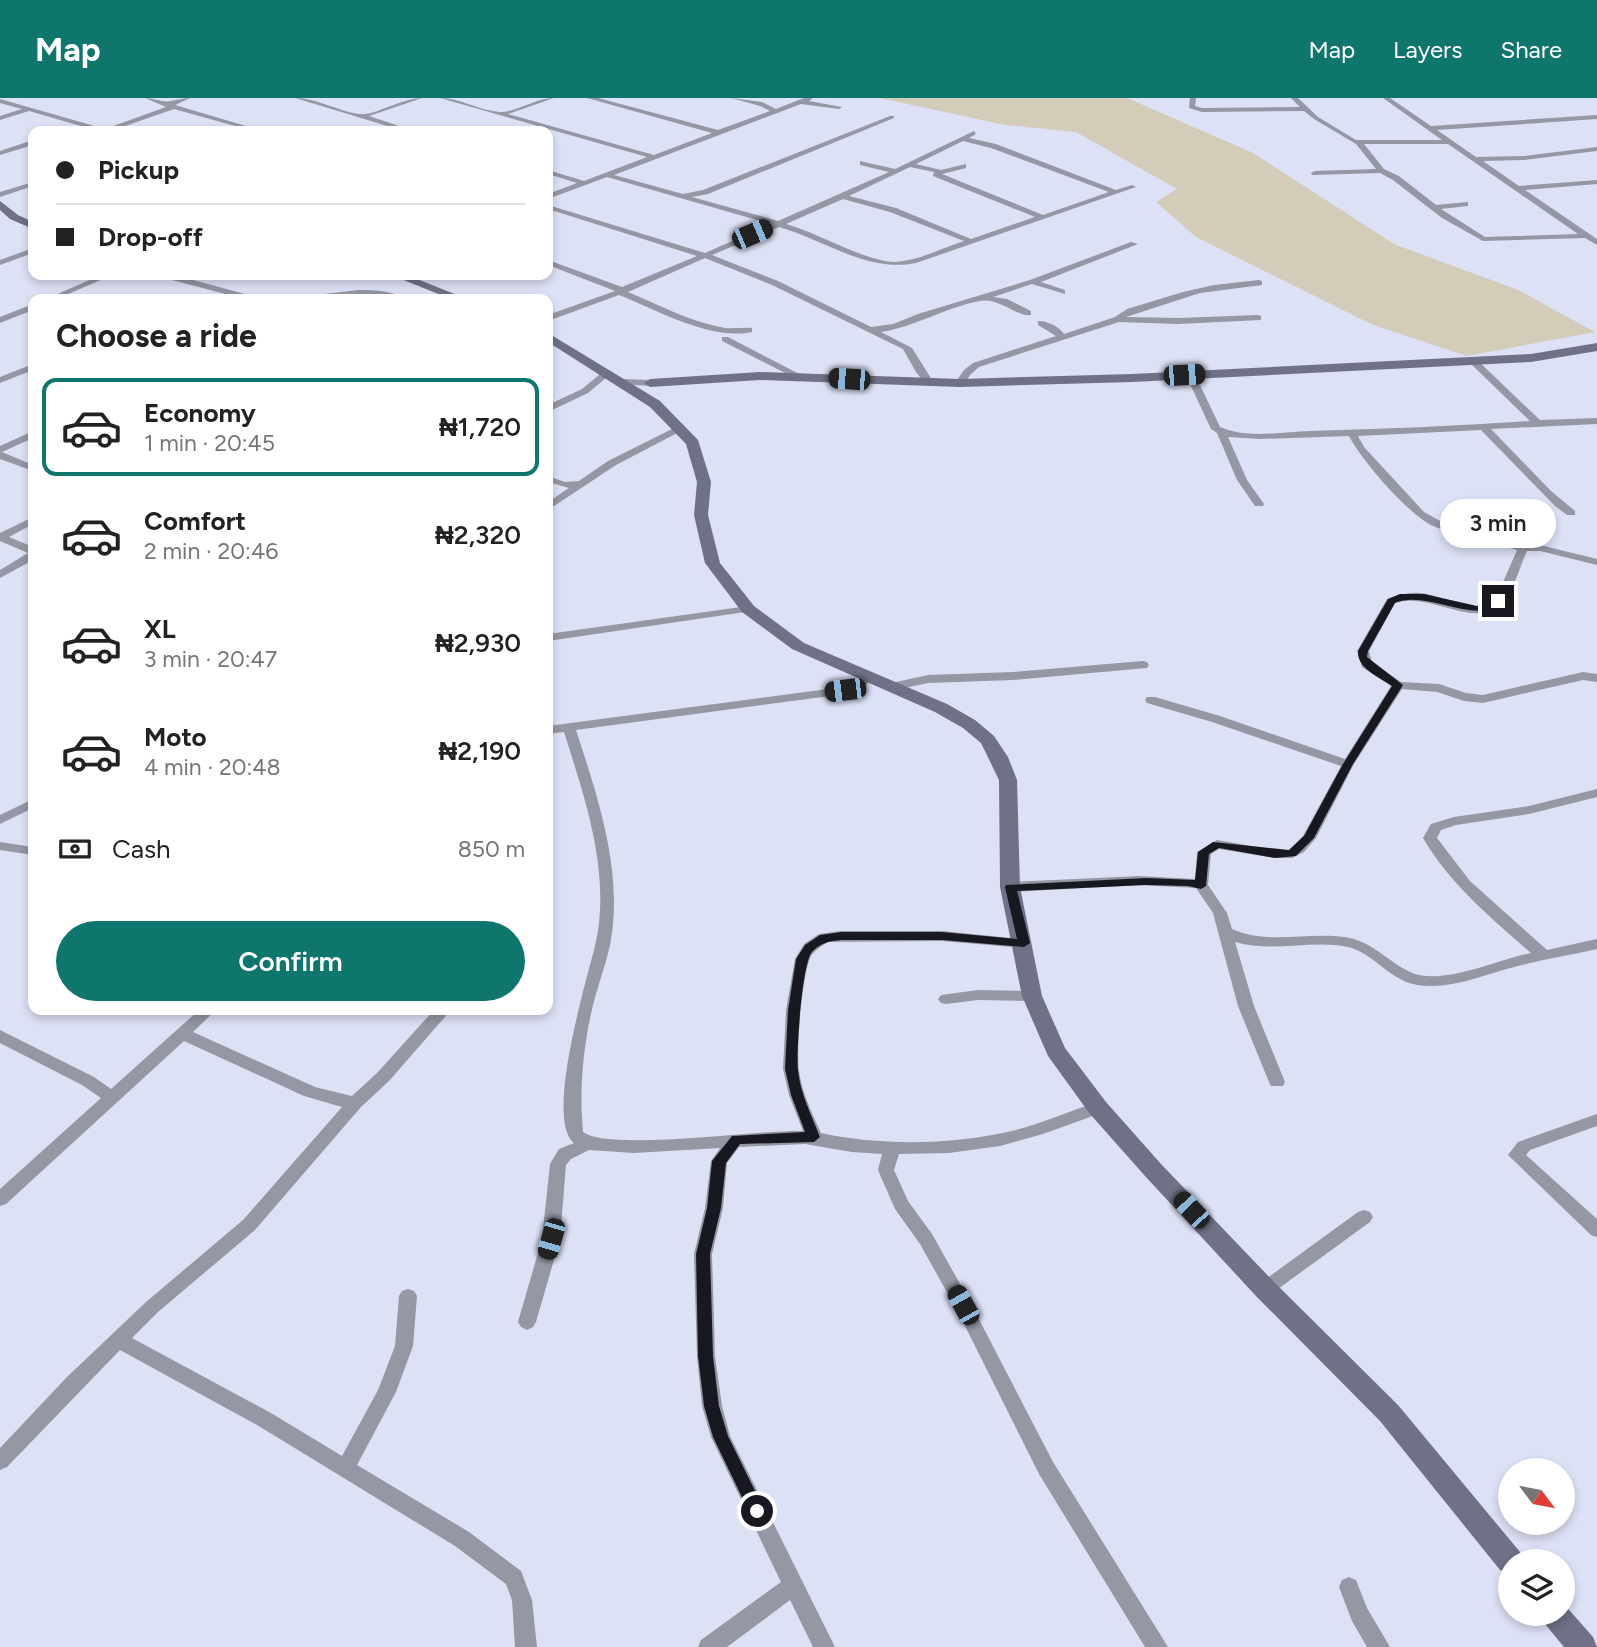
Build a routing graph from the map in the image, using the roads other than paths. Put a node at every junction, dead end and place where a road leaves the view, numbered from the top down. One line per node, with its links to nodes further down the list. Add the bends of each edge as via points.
1 (148, 98): 16 (street)
2 (187, 98): 16 (street)
3 (298, 98): 22 (street)
4 (419, 98): 22 (street)
5 (443, 98): 21 (street)
6 (551, 98): 21 (street)
7 (590, 98): 33 (street)
8 (734, 98): 20 (street)
9 (810, 98): 15 (street)
10 (1193, 98): 19 (street, via 1191,107 1202,110)
11 (1294, 98): 19 (street)
12 (1403, 98): 14 (street)
13 (1, 99): 18 (street)
14 (1388, 99): 31 (street)
15 (800, 102): 17 (street); 20 (street)
16 (170, 106): 27 (street); 28 (street)
17 (839, 107)
18 (30, 109): 25 (street); 26 (street)
19 (1306, 109): 37 (street)
20 (775, 111): 33 (street)
21 (500, 114): 30 (street)
22 (363, 116): 29 (street)
23 (892, 117): 60 (street, via 695,195)
24 (1597, 117): 31 (street)
25 (0, 118)
26 (81, 126)
27 (118, 126)
28 (242, 126)
29 (388, 126)
30 (543, 126)
31 (1429, 128): 36 (street)
32 (553, 129): 41 (street)
33 (717, 133): 41 (street)
34 (974, 133): 35 (street)
35 (963, 139): 43 (street); 57 (street)
36 (1449, 142): 37 (street); 42 (street)
37 (1359, 143): 47 (street)
38 (28, 145): 40 (street)
39 (1597, 149): 42 (street)
40 (0, 153)
41 (654, 157): 51 (street)
42 (1474, 159): 56 (street)
43 (910, 160): 45 (street, via 944,172); 46 (street)
44 (863, 163): 46 (street)
45 (963, 166)
46 (895, 171): 61 (street)
47 (1381, 171): 48 (street); 64 (street)
48 (1315, 173)
49 (553, 174): 53 (street)
50 (936, 174): 66 (street)
51 (607, 175): 53 (street); 60 (street)
52 (1597, 182): 56 (street)
53 (583, 183): 59 (street)
54 (28, 186): 58 (street)
55 (1132, 187): 57 (street)
56 (1518, 188): 69 (street)
57 (1115, 192): 66 (street)
58 (0, 195)
59 (553, 195)
60 (678, 196): 68 (street)
61 (842, 197): 68 (street); 70 (street, via 893,210)
62 (0, 204): 67 (street)
63 (1465, 204): 64 (street)
64 (1434, 208): 69 (street, via 1483,239)
65 (553, 209): 74 (street)
66 (1042, 217): 70 (street)
67 (28, 224)
68 (775, 224): 70 (street, via 886,264 913,261); 74 (street)
69 (1587, 236): 71 (street)
70 (971, 241)
71 (1597, 243)
72 (1135, 244): 80 (street)
73 (28, 252): 75 (street)
74 (704, 255): 82 (street); 96 (street)
75 (0, 263)
76 (553, 264): 82 (street)
77 (96, 280): 84 (street)
78 (182, 280): 85 (street)
79 (410, 280): 86 (street)
80 (1032, 281): 83 (street); 87 (street)
81 (1259, 283): 92 (street, via 1219,284 1166,297)
82 (622, 291): 90 (street); 95 (street, via 717,330 739,334)
83 (1062, 292)
84 (62, 294)
85 (234, 294)
86 (448, 294)
87 (985, 298): 89 (street); 96 (street)
88 (28, 309): 93 (street)
89 (1028, 313)
90 (553, 316)
91 (1258, 318): 92 (street)
92 (1118, 319): 97 (street)
93 (0, 320)
94 (1041, 323): 97 (street)
95 (749, 330)
96 (880, 331): 107 (street, via 914,354)
97 (1061, 337): 108 (street, via 976,365)
98 (725, 339): 104 (street)
99 (553, 340): 106 (street)
100 (1597, 347): 101 (street, via 1531,359)
101 (1472, 360): 103 (street); 111 (street)
102 (28, 372): 105 (street)
103 (1184, 375): 108 (street); 114 (street)
104 (798, 376): 106 (street); 107 (street)
105 (0, 380)
106 (629, 382): 109 (street, via 585,391); 113 (street)
107 (929, 383): 108 (street)
108 (960, 383)
109 (553, 407)
110 (1597, 421): 111 (street)
111 (1536, 422): 112 (street)
112 (1483, 427): 115 (street); 123 (street)
113 (680, 428): 120 (street); 131 (street, via 699,458 704,482 701,515 713,563)
114 (1222, 433): 115 (street); 122 (street, via 1242,480)
115 (1352, 433): 126 (street, via 1360,448 1420,514 1438,524)
116 (28, 437): 117 (street)
117 (0, 452): 118 (street)
118 (28, 465)
119 (553, 482): 120 (street)
120 (566, 488): 121 (street)
121 (553, 502)
122 (1259, 504)
123 (1571, 513)
124 (28, 523): 125 (street)
125 (0, 537): 127 (street)
126 (1523, 548): 129 (street); 136 (street, via 1492,607 1464,608 1424,597 1391,601 1362,657)
127 (28, 551)
128 (28, 556): 130 (street)
129 (1597, 562)
130 (0, 575)
131 (748, 609): 132 (street); 134 (street, via 798,646)
132 (553, 637)
133 (1143, 665): 137 (street, via 928,679)
134 (868, 677): 137 (street); 139 (street, via 845,690)
135 (1597, 678): 136 (street, via 1583,676 1483,699 1439,688)
136 (1398, 685): 141 (street)
137 (891, 687): 148 (street, via 969,724 999,757 1008,780)
138 (1151, 700): 141 (street)
139 (569, 728): 140 (street); 166 (street, via 606,873 605,931 585,1007 572,1097 575,1135)
140 (553, 730)
141 (1348, 764): 147 (street, via 1299,849 1275,854 1217,844 1204,852)
142 (1597, 793): 152 (street, via 1529,810 1454,821 1436,827 1430,838 1437,853)
143 (28, 806): 144 (street)
144 (0, 820)
145 (0, 846): 146 (street)
146 (28, 850)
147 (1201, 886): 148 (street, via 1146,881); 149 (street, via 1220,913)
148 (1010, 887): 150 (street)
149 (1226, 932): 152 (street, via 1255,943 1349,943 1402,975 1424,982); 159 (street, via 1246,1006)
150 (1024, 943): 153 (street); 164 (street, via 942,936 841,936 824,937 809,948 802,959 794,1010 791,1069)
151 (1597, 944): 152 (street)
152 (1544, 957)
153 (1032, 996): 154 (street); 162 (street, via 1056,1051)
154 (946, 999)
155 (202, 1015): 157 (street)
156 (439, 1015): 161 (street)
157 (181, 1034): 160 (street); 161 (street, via 206,1041 292,1084)
158 (0, 1036): 160 (street)
159 (1277, 1082)
160 (110, 1096): 168 (street)
161 (355, 1103): 174 (street, via 249,1225)
162 (1098, 1108): 167 (street, via 1000,1140 960,1146); 171 (street)
163 (1597, 1120): 170 (street, via 1524,1146 1516,1155)
164 (814, 1137): 165 (street); 167 (street, via 836,1144)
165 (736, 1139): 166 (street, via 634,1147); 178 (street, via 719,1161 703,1254 712,1406 721,1437)
166 (587, 1144): 173 (street, via 565,1154 558,1164 551,1239)
167 (892, 1146): 184 (street, via 886,1170 901,1204 963,1305 1046,1468)
168 (0, 1199)
169 (1364, 1217): 171 (street)
170 (1597, 1230)
171 (1265, 1289): 177 (street, via 1388,1413)
172 (408, 1296): 176 (street, via 404,1346 387,1392)
173 (527, 1322)
174 (118, 1340): 175 (street); 176 (street)
175 (0, 1461)
176 (345, 1469): 181 (street, via 462,1539 514,1578 522,1600)
177 (1500, 1549)
178 (794, 1585): 182 (street); 183 (street)
179 (1349, 1587): 185 (street)
180 (1565, 1626): 186 (street)
181 (526, 1647)
182 (709, 1647)
183 (824, 1647)
184 (1157, 1647)
185 (1379, 1647)
186 (1583, 1647)

